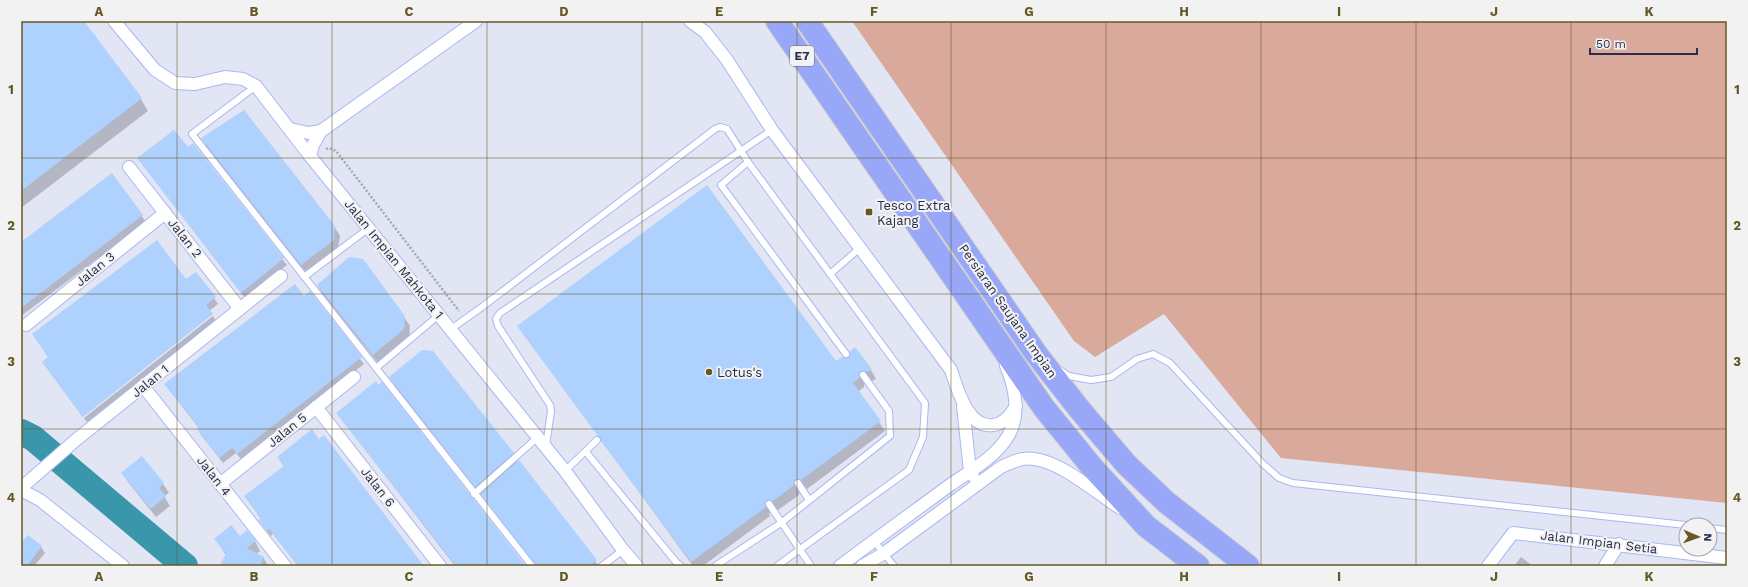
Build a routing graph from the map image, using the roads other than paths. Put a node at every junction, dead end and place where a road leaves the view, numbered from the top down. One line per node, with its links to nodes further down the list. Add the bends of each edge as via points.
1 (114, 21): 6 (street, Jalan Impian Mahkota 1, via 155,70 175,83 194,84 225,77 243,79)
2 (476, 21): 9 (street)
3 (690, 21): 8 (street, via 705,32 727,60)
4 (777, 21): 24 (highway, Persiaran Saujana Impian / E7)
5 (807, 21): 26 (highway, Persiaran Saujana Impian / E7)
6 (256, 86): 7 (street, Jalan Impian Mahkota 1); 19 (lane, via 192,134)
7 (290, 129): 9 (street, via 309,133); 11 (street, Jalan Impian Mahkota 1)
8 (772, 130): 10 (lane); 16 (street)
9 (321, 131): 11 (street, via 314,145)
10 (740, 151): 12 (lane); 23 (lane, via 727,129 715,129); 36 (lane, via 500,313 496,319 498,326 550,405)
11 (312, 157): 15 (street, Jalan Impian Mahkota 1)
12 (748, 162): 17 (lane); 25 (lane, via 721,185)
13 (129, 168): 14 (street, Jalan 2)
14 (164, 213): 20 (street, Jalan 2); 22 (street, Jalan 3)
15 (369, 228): 19 (lane); 21 (street, Jalan Impian Mahkota 1)
16 (860, 248): 17 (lane); 31 (street, via 951,370)
17 (830, 274): 53 (lane, via 925,403 923,437 909,470)
18 (281, 276): 20 (street, Jalan 1)
19 (304, 277): 27 (lane)
20 (240, 309): 30 (street, Jalan 1)
21 (439, 315): 23 (street, Jalan Impian Mahkota 1); 27 (lane)
22 (26, 325)
23 (450, 329): 34 (street, Jalan Impian Mahkota 1)
24 (990, 332): 32 (street, via 1011,377); 49 (highway, Persiaran Saujana Impian, via 1044,408 1092,467)
25 (846, 354)
26 (1038, 355): 48 (lane, via 1069,376 1091,380 1111,377 1137,359 1153,354 1170,362 1262,463 1279,478 1293,483); 70 (highway, Persiaran Saujana Impian, via 1126,464 1166,502)
27 (376, 368): 44 (lane)
28 (863, 375): 45 (lane, via 889,411 890,436)
29 (354, 377): 33 (street, Jalan 5)
30 (143, 386): 41 (street, Jalan 4); 43 (street, Jalan 1, via 77,439)
31 (963, 403): 32 (street, via 972,417 985,426 1004,421); 39 (street)
32 (1016, 406): 39 (street, via 1009,435 997,450)
33 (316, 407): 41 (street, Jalan 5); 58 (street, Jalan 6)
34 (538, 437): 36 (street, Jalan Impian Mahkota 1); 44 (lane)
35 (597, 440): 37 (lane)
36 (546, 447): 38 (street, Jalan Impian Mahkota 1)
37 (586, 452): 38 (lane); 62 (lane)
38 (565, 471): 52 (street, Jalan Impian Mahkota 1)
39 (970, 471): 42 (street); 50 (street)
40 (798, 483): 45 (lane)
41 (220, 484): 57 (street, Jalan 4)
42 (978, 484): 49 (street, via 1001,467 1018,460 1033,458 1060,468); 54 (street)
43 (21, 489): 56 (street, via 40,500)
44 (474, 494): 59 (lane)
45 (809, 500): 47 (lane)
46 (769, 504): 47 (lane)
47 (781, 523): 53 (lane); 63 (lane)
48 (1678, 524)
49 (1146, 526): 69 (highway, Persiaran Saujana Impian)
50 (874, 541): 54 (lane); 66 (street)
51 (1619, 544): 55 (street, Jalan Impian Setia); 71 (street, Jalan Impian Setia, via 1513,532); 72 (street)
52 (623, 550): 60 (lane); 61 (street, Jalan Impian Mahkota 1)
53 (800, 550): 64 (lane); 65 (lane)
54 (883, 554): 67 (street); 68 (lane)
55 (1727, 558)
56 (122, 566)
57 (284, 566)
58 (440, 566)
59 (532, 566)
60 (602, 566)
61 (637, 566)
62 (681, 566)
63 (715, 566)
64 (778, 566)
65 (811, 566)
66 (840, 566)
67 (862, 566)
68 (894, 566)
69 (1198, 566)
70 (1248, 566)
71 (1488, 566)
72 (1605, 566)

